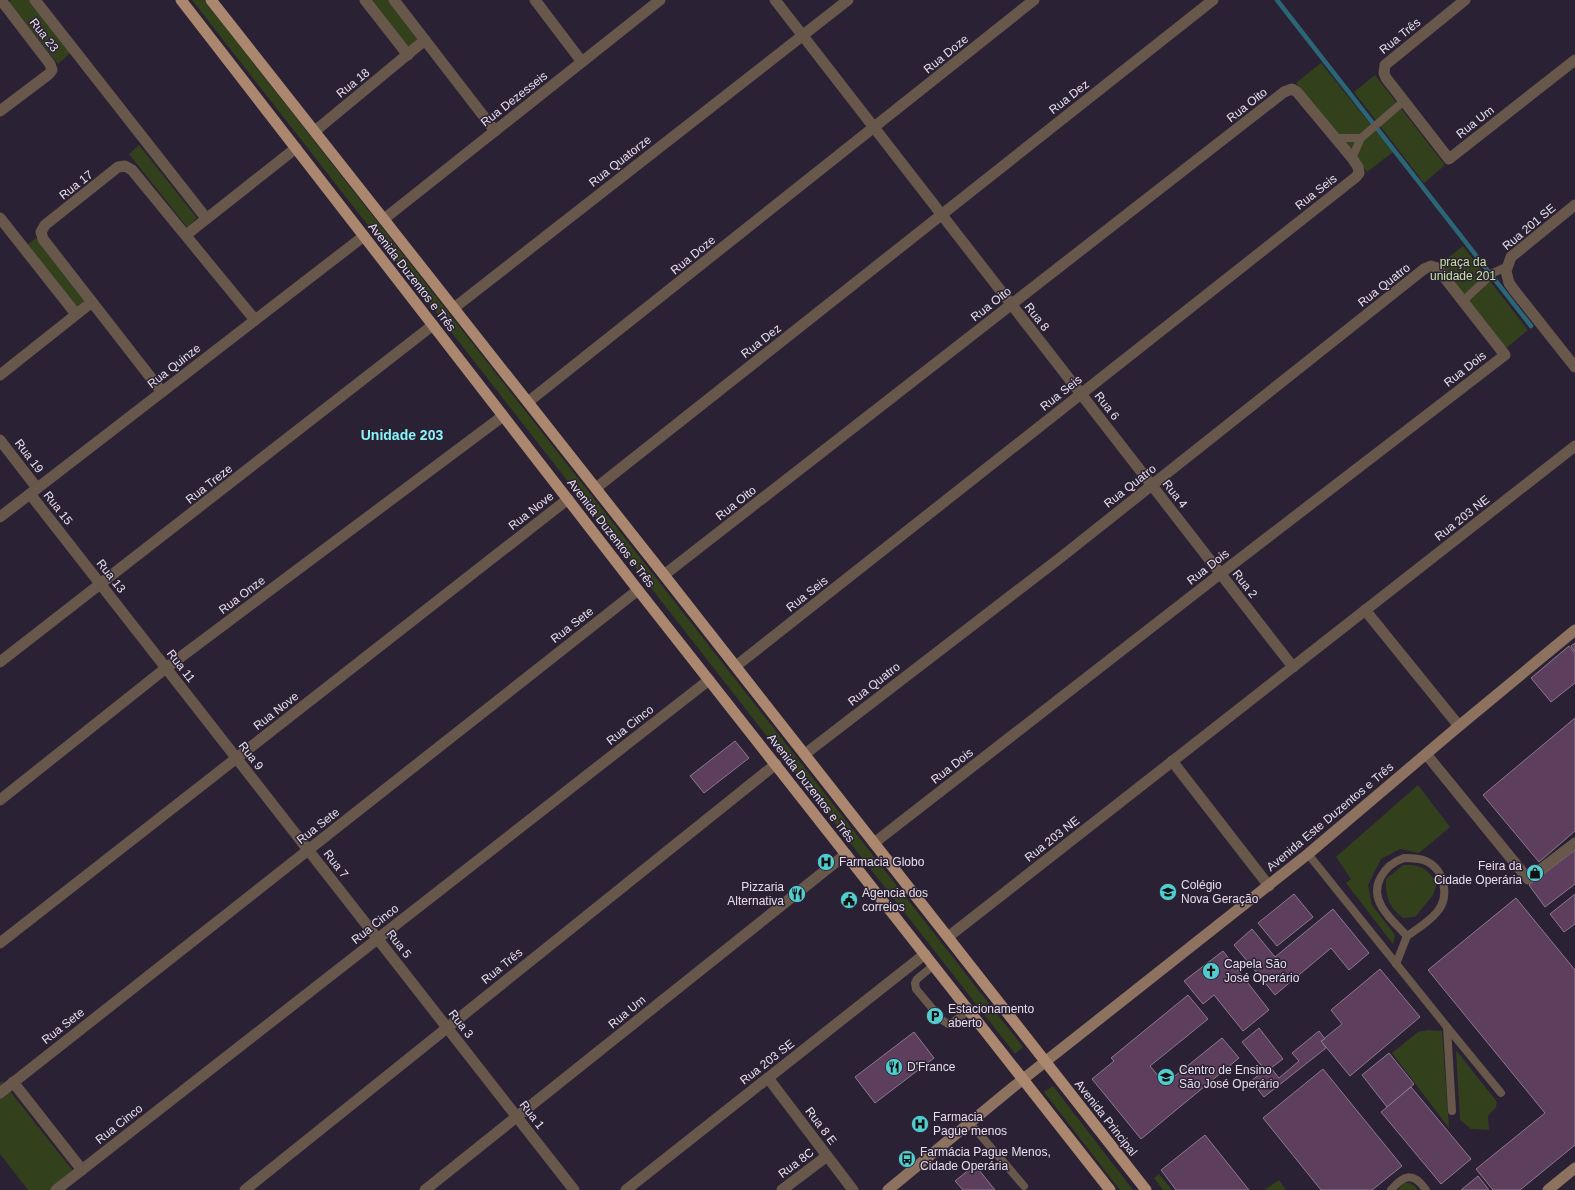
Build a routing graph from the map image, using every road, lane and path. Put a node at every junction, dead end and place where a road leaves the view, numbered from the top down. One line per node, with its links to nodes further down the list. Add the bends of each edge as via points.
1 (35, 0): 31 (street, Rua 23)
2 (181, 0): 26 (main road, Avenida Duzentos e Três)
3 (211, 0): 22 (main road, Avenida Duzentos e Três)
4 (365, 0): 16 (street)
5 (394, 0): 15 (street)
6 (534, 0): 18 (street)
7 (660, 0): 18 (street, Rua Dezesseis)
8 (775, 0): 14 (street)
9 (848, 0): 14 (street, Rua Quatorze)
10 (1034, 0): 21 (street, Rua Doze)
11 (1213, 0): 29 (street, Rua Dez)
12 (1465, 0): 19 (street, Rua Três, via 1385,65 1386,78)
13 (3, 1): 20 (street, Rua 23, via 52,70)
14 (802, 35): 21 (street); 39 (street, Rua Quatorze)
15 (425, 40): 16 (street, Rua 18); 23 (street)
16 (408, 54): 22 (street, Rua 18)
17 (1575, 60): 19 (street, Rua Um, via 1448,159)
18 (582, 62): 23 (street, Rua Dezesseis)
19 (1404, 102): 25 (lane)
20 (0, 111)
21 (874, 127): 29 (street); 48 (street, Rua Doze)
22 (315, 131): 32 (main road, Avenida Duzentos e Três)
23 (495, 131): 32 (street, Rua Dezesseis)
24 (1332, 134): 25 (lane); 27 (street, Rua Seis); 38 (street, Rua Oito, via 1297,92 1292,89 1284,92)
25 (1360, 138): 27 (lane)
26 (296, 148): 31 (street); 34 (main road, Avenida Duzentos e Três)
27 (1352, 158): 47 (street, Rua Seis, via 1358,167 1359,173 1356,177)
28 (1575, 206): 35 (street, Rua 201 SE, via 1511,257)
29 (941, 215): 38 (street, Rua 8); 54 (street, Rua Dez)
30 (0, 218): 40 (street)
31 (206, 218): 33 (street)
32 (384, 219): 39 (main road, Avenida Duzentos e Três)
33 (186, 235): 37 (street, Rua 17, via 132,170 125,166 118,168 45,225 41,232 43,239); 41 (street, Rua 17)
34 (364, 236): 41 (street, Rua Quinze); 42 (main road, Avenida Duzentos e Três)
35 (1506, 269): 36 (lane, via 1493,273); 44 (street, via 1514,290)
36 (1464, 301): 53 (street, Rua Quatro, via 1437,268 1431,266 1424,269); 60 (street, Rua Dois, via 1505,355)
37 (92, 302): 40 (street); 46 (street, Rua 17)
38 (1012, 305): 43 (street, Rua 8); 61 (street, Rua Oito)
39 (454, 308): 48 (main road, Avenida Duzentos e Três)
40 (76, 314): 45 (street)
41 (255, 320): 46 (street, Rua Quinze)
42 (433, 325): 49 (main road, Avenida Duzentos e Três); 62 (street, Rua Treze)
43 (1047, 351): 47 (street, Rua 6)
44 (1575, 367)
45 (0, 375)
46 (162, 392): 55 (street, Rua Quinze)
47 (1081, 394): 51 (street, Rua 6); 68 (street, Rua Seis)
48 (528, 402): 54 (main road, Avenida Duzentos e Três)
49 (503, 416): 56 (main road, Avenida Duzentos e Três); 70 (street, Rua Onze)
50 (0, 440): 55 (street, Rua 19)
51 (1116, 440): 53 (street, Rua 4)
52 (1575, 446): 64 (street, Rua 203 NE)
53 (1151, 485): 58 (street, Rua 4); 74 (street, Rua Quatro)
54 (596, 488): 61 (main road, Avenida Duzentos e Três)
55 (34, 491): 57 (street, Rua Quinze); 59 (street, Rua 15)
56 (568, 499): 63 (main road, Avenida Duzentos e Três); 76 (street, Rua Nove)
57 (0, 517)
58 (1184, 527): 60 (street, Rua 2)
59 (65, 539): 62 (street, Rua 13)
60 (1220, 574): 69 (street, Rua 2); 82 (street, Rua Dois)
61 (664, 575): 68 (main road, Avenida Duzentos e Três)
62 (101, 584): 65 (street, Rua 13); 67 (street, Rua Treze)
63 (638, 590): 71 (main road, Avenida Duzentos e Três); 83 (street, Rua Sete)
64 (1365, 610): 69 (street, Rua 203 NE); 73 (street)
65 (136, 629): 70 (street, Rua 11)
66 (1575, 630): 73 (main road, Avenida Este Duzentos e Três)
67 (0, 662)
68 (736, 666): 74 (main road, Avenida Duzentos e Três)
69 (1292, 667): 77 (street, Rua 203 NE)
70 (166, 668): 72 (street, Rua 11); 79 (street, Rua Onze)
71 (709, 680): 78 (main road, Avenida Duzentos e Três); 90 (street, Rua Cinco)
72 (206, 719): 76 (street, Rua 9)
73 (1459, 726): 75 (main road, Avenida Este Duzentos e Três)
74 (805, 754): 82 (main road, Avenida Duzentos e Três)
75 (1426, 754): 81 (street, via 1528,880); 85 (main road, Avenida Este Duzentos e Três)
76 (236, 758): 80 (street, Rua 9); 91 (street, Rua Nove)
77 (1172, 761): 86 (street); 89 (street, Rua 203 NE)
78 (776, 764): 84 (main road, Avenida Duzentos e Três); 97 (street, Rua Três)
79 (0, 800)
80 (276, 808): 83 (street, Rua 7)
81 (1575, 842)
82 (874, 843): 89 (main road, Avenida Duzentos e Três)
83 (308, 850): 87 (street, Rua 7); 103 (street, Rua Sete)
84 (846, 854): 92 (main road, Avenida Duzentos e Três); 107 (street, Rua Um)
85 (1308, 854): 86 (main road, Avenida Este Duzentos e Três); 93 (lane)
86 (1268, 886): 99 (main road, Avenida Este Duzentos e Três)
87 (346, 898): 90 (street, Rua 5)
88 (1407, 936): 88 (lane, via 1382,907 1378,887 1386,868 1404,858 1416,858 1436,869 1442,879 1443,902 1437,912); 93 (lane)
89 (948, 937): 99 (main road, Avenida Duzentos e Três)
90 (378, 939): 95 (street, Rua 5); 111 (street, Rua Cinco)
91 (0, 943)
92 (925, 954): 94 (main road, Avenida Duzentos e Três); 101 (street, Rua 203 SE)
93 (1396, 964): 98 (lane)
94 (934, 965): 96 (main road, Avenida Duzentos e Três); 96 (lane, via 917,979 916,989 948,1024)
95 (416, 988): 97 (street, Rua 3)
96 (969, 1010): 102 (main road, Avenida Duzentos e Três)
97 (447, 1027): 100 (street, Rua 3); 114 (street, Rua Três)
98 (1447, 1027): 105 (lane); 106 (lane)
99 (1045, 1062): 102 (main road, Avenida Este Duzentos e Três); 122 (main road, Avenida Principal)
100 (485, 1076): 107 (street, Rua 1)
101 (768, 1078): 109 (street, Rua 8 E); 117 (street, Rua 203 SE)
102 (1024, 1079): 108 (main road, Avenida Este Duzentos e Três); 121 (main road)
103 (13, 1082): 104 (street, Rua Sete); 111 (street)
104 (0, 1093)
105 (1501, 1093)
106 (1452, 1111)
107 (516, 1117): 115 (street, Rua Um); 116 (street, Rua 1)
108 (970, 1123): 112 (lane); 120 (main road, Avenida Este Duzentos e Três)
109 (827, 1156): 118 (street, Rua 8C); 119 (street, Rua 8 E)
110 (1575, 1168): 125 (main road)
111 (82, 1170): 113 (street, Rua Cinco)
112 (1024, 1186)
113 (56, 1190)
114 (245, 1190)
115 (425, 1190)
116 (574, 1190)
117 (626, 1190)
118 (782, 1190)
119 (853, 1190)
120 (888, 1190)
121 (1110, 1190)
122 (1146, 1190)
123 (1391, 1190): 124 (lane, via 1404,1178 1412,1176)
124 (1426, 1190)
125 (1548, 1190)

